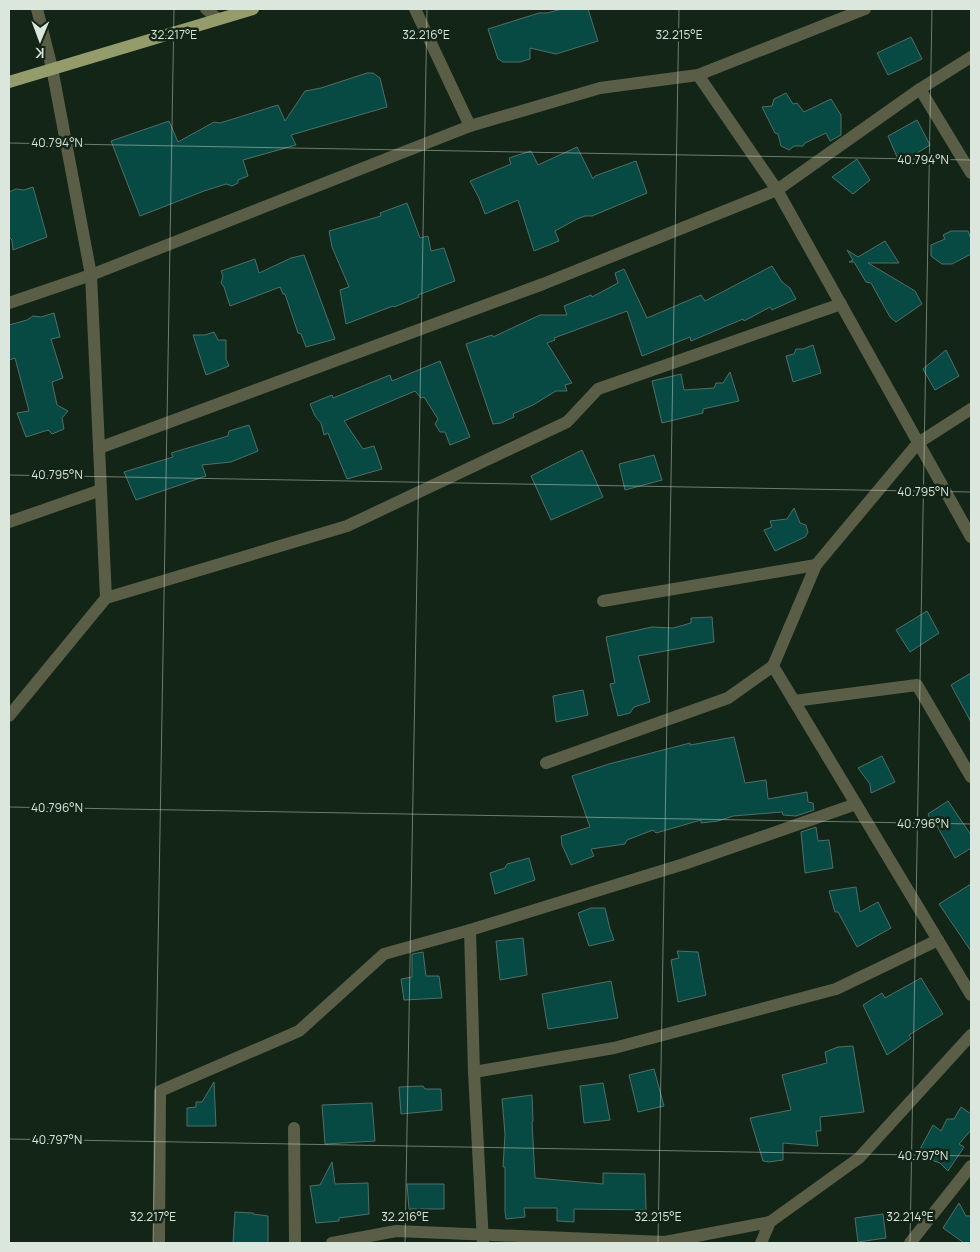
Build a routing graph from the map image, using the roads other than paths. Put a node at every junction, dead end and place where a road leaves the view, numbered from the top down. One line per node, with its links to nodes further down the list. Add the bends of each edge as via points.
1 (37, 9): 8 (street)
2 (206, 9): 6 (street)
3 (254, 9): 6 (main road)
4 (415, 9): 12 (street)
5 (865, 9): 9 (street)
6 (218, 19): 8 (main road)
7 (971, 57): 11 (street)
8 (52, 68): 10 (main road); 15 (street)
9 (698, 75): 12 (street, via 600,88); 14 (street)
10 (9, 82)
11 (920, 89): 13 (street); 14 (street)
12 (470, 126): 15 (street)
13 (971, 173)
14 (777, 190): 17 (street); 20 (street, via 543,284)
15 (91, 275): 16 (street); 20 (street)
16 (9, 303)
17 (840, 304): 19 (street); 25 (street, via 598,389 567,422 347,526)
18 (971, 409): 19 (street)
19 (918, 443): 23 (street); 24 (street)
20 (99, 448): 21 (street)
21 (101, 490): 22 (street); 25 (street)
22 (9, 522)
23 (971, 537)
24 (816, 565): 26 (street); 27 (street)
25 (106, 598): 29 (street)
26 (603, 601)
27 (773, 666): 28 (street); 30 (street, via 728,698)
28 (794, 701): 31 (street, via 917,685); 32 (street)
29 (9, 716)
30 (546, 763)
31 (971, 777)
32 (856, 804): 33 (street, via 684,864); 34 (street)
33 (470, 930): 37 (street); 42 (street, via 384,954 299,1030 160,1091)
34 (938, 940): 35 (street); 37 (street, via 836,989 614,1048)
35 (971, 995)
36 (971, 1035): 40 (street, via 859,1158)
37 (474, 1072): 41 (street)
38 (294, 1128): 43 (street)
39 (971, 1166): 46 (street)
40 (770, 1222): 41 (street, via 665,1242); 45 (street)
41 (484, 1240): 44 (street, via 396,1231)
42 (160, 1243)
43 (295, 1243)
44 (332, 1243)
45 (761, 1243)
46 (910, 1243)

